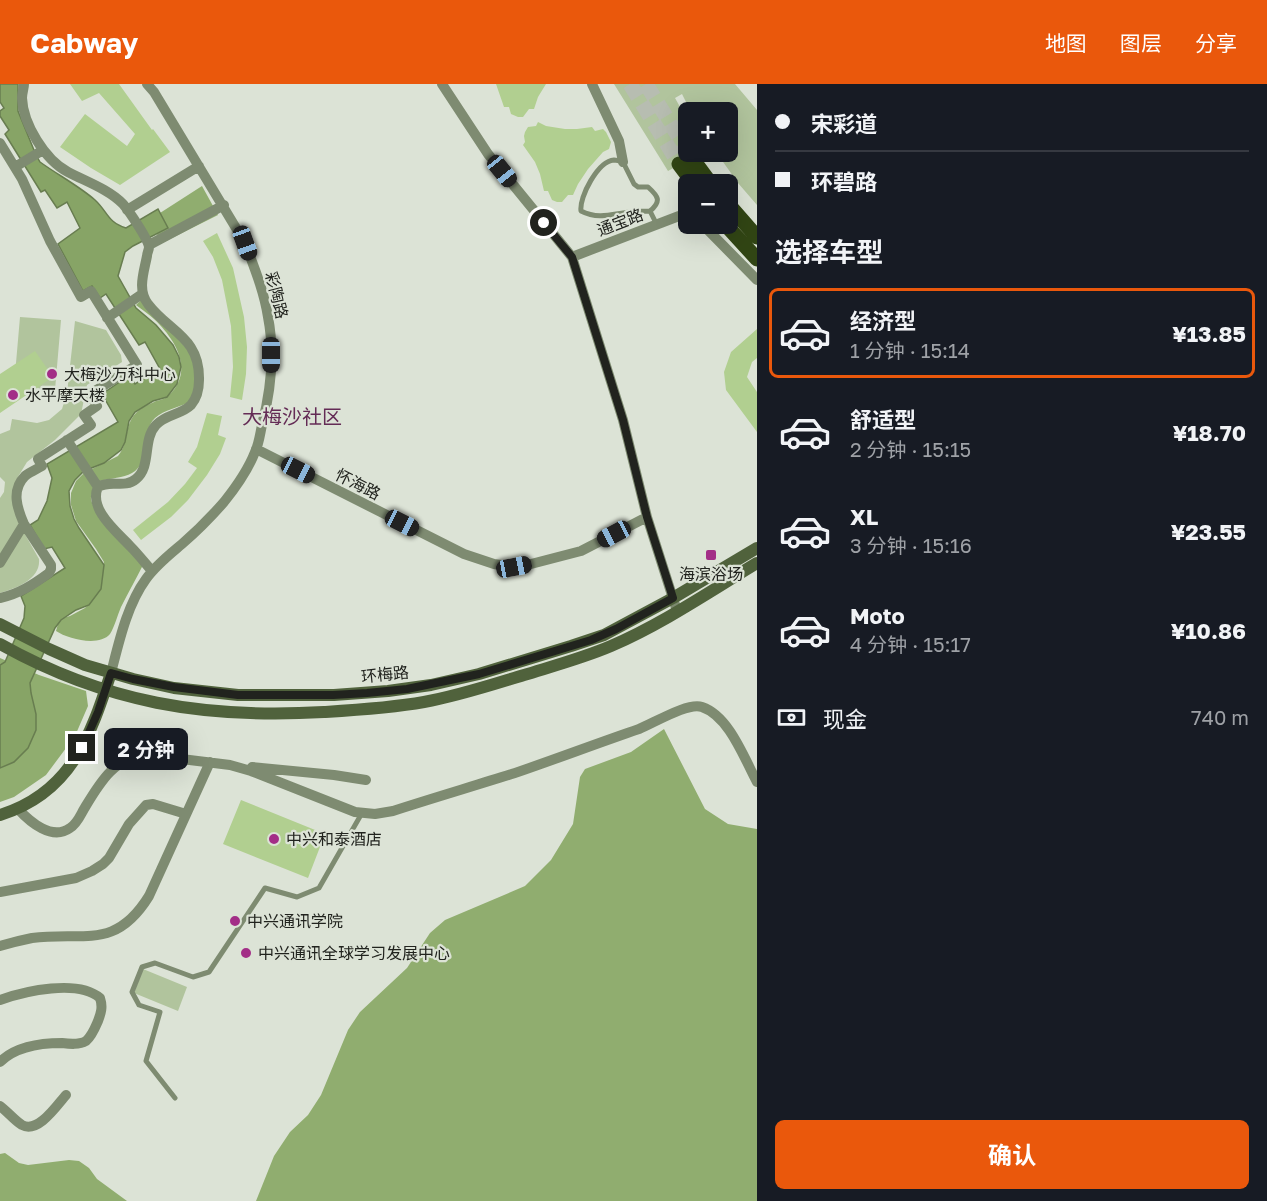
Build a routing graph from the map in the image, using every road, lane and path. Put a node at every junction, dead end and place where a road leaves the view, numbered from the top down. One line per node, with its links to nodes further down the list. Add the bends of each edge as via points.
1 (24, 84): 6 (street, via 26,114)
2 (442, 84): 22 (street, via 488,154)
3 (592, 84): 7 (street, via 619,141)
4 (154, 87): 8 (street, 彩陶路)
5 (0, 143): 9 (street)
6 (43, 150): 9 (street); 13 (street, via 55,164 109,193)
7 (623, 162): 14 (lane, via 634,184 648,187 656,195 658,201); 14 (lane, via 606,162 596,172 580,203 581,211 597,216)
8 (199, 166): 12 (street, 彩陶路); 13 (street)
9 (15, 167): 26 (street, via 81,297 91,291)
10 (690, 174): 11 (main road, via 685,161)
11 (700, 174)
12 (224, 205): 21 (street); 28 (street, 彩陶路, via 245,243 268,316 271,370 268,402)
13 (127, 210): 21 (street)
14 (650, 211): 17 (lane)
15 (738, 215): 20 (main road)
16 (678, 218): 17 (street, 通宝路)
17 (657, 225): 22 (street, 通宝路)
18 (712, 234): 24 (street)
19 (734, 234): 23 (main road)
20 (757, 237)
21 (149, 245): 25 (street)
22 (572, 257): 30 (street, via 623,420)
23 (757, 259)
24 (757, 280)
25 (138, 297): 26 (street); 29 (street, via 192,349 199,368 199,388 193,403 184,411 163,418 154,427 142,473 124,484)
26 (107, 318): 27 (street, via 137,364 90,394 96,406 84,415 90,425)
27 (68, 440): 29 (street); 31 (street, via 38,459 42,466 18,486 17,507)
28 (256, 449): 30 (street, 怀海路, via 464,554 494,564 514,567 581,551); 35 (street, 彩陶路, via 224,501)
29 (95, 483): 35 (street, via 101,513)
30 (647, 517): 37 (street)
31 (24, 524): 33 (street); 36 (street, via 51,568 37,582)
32 (757, 548): 37 (main road, 环梅路)
33 (0, 563)
34 (757, 563): 38 (main road, 环梅路)
35 (152, 571): 41 (street, 彩陶路, via 132,605)
36 (0, 598)
37 (673, 598): 38 (street); 41 (main road, 环梅路, via 591,640 479,674 407,689 333,695 238,695 174,687)
38 (677, 611): 42 (main road, 环梅路, via 624,640 577,659 425,702 361,710 231,713 165,705)
39 (5, 627): 41 (main road, 环梅路, via 48,649)
40 (2, 645): 42 (main road, 环梅路)
41 (111, 673): 42 (main road)
42 (105, 690): 47 (main road, via 90,732 73,762 49,789)
43 (210, 762): 44 (street); 47 (street, via 149,755 129,759 107,774 75,824 60,832 38,826); 49 (street)
44 (230, 765): 45 (street); 48 (street)
45 (366, 780)
46 (757, 782): 48 (street, via 726,725 718,716 696,705 515,773 393,811)
47 (18, 808): 50 (main road)
48 (362, 813): 56 (lane, via 320,888 297,897 265,888 209,972 193,976 155,963 142,967 132,992 139,1005 160,1012 146,1061)
49 (186, 814): 51 (street, via 146,805 129,824 109,858 92,871 76,878); 52 (street, via 149,896 130,921 107,933 88,937 32,938)
50 (0, 815)
51 (0, 892)
52 (0, 946)
53 (0, 1000): 54 (street, via 36,990 80,989 95,993 102,1010 93,1033 84,1042 37,1044)
54 (0, 1062)
55 (66, 1095): 57 (street, via 36,1126 22,1125)
56 (175, 1098)
57 (0, 1106)

